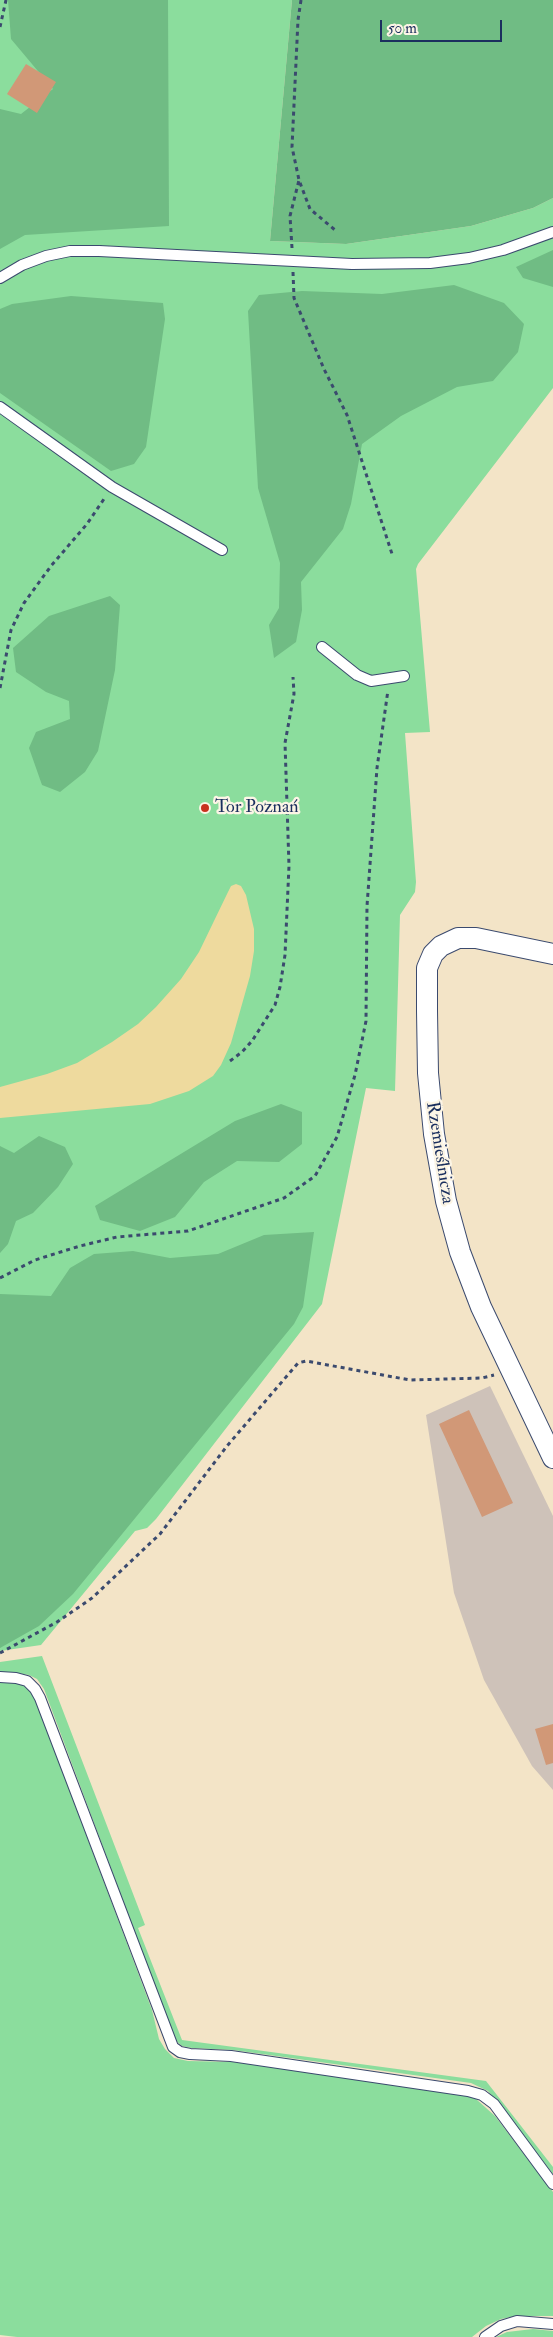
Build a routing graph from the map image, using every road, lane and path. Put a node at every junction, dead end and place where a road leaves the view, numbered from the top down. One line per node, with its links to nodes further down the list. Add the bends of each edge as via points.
1 (6, 0): 3 (path)
2 (300, 0): 4 (path, via 292,146)
3 (0, 27)
4 (299, 180): 5 (path, via 310,208); 7 (path, via 290,216)
5 (335, 230)
6 (553, 232): 9 (lane, bridge, via 469,258 421,263 352,264 70,251 46,256)
7 (292, 253)
8 (293, 271): 13 (path, via 294,298 346,415)
9 (0, 278)
10 (0, 408): 11 (lane)
11 (112, 487): 12 (lane); 18 (path, via 24,603 11,630)
12 (222, 550)
13 (392, 557)
14 (322, 647): 17 (lane, via 357,675 371,681)
15 (404, 676): 17 (lane)
16 (293, 677): 20 (path, via 294,694 285,743 289,866 285,954 280,987 275,1005 252,1040)
17 (389, 679): 21 (path, via 377,768 367,906 366,1021 337,1137 315,1176 284,1198 188,1231 117,1237 35,1260)
18 (0, 688)
19 (553, 954): 22 (street, Rzemieślnicza, via 476,938 458,938 441,946 427,968 428,1073 434,1134 446,1201 460,1252)
20 (230, 1061)
21 (0, 1278)
22 (510, 1370): 23 (street, Rzemieślnicza); 24 (path, via 482,1378 410,1380 298,1363 227,1446 160,1534 92,1598 57,1622)
23 (553, 1458)
24 (0, 1653)
25 (0, 1677): 26 (lane, via 27,1681 40,1698 173,2047 190,2054 230,2056 482,2095 494,2104)
26 (553, 2184)
27 (553, 2324): 28 (lane, via 517,2322 500,2326)
28 (488, 2336)

